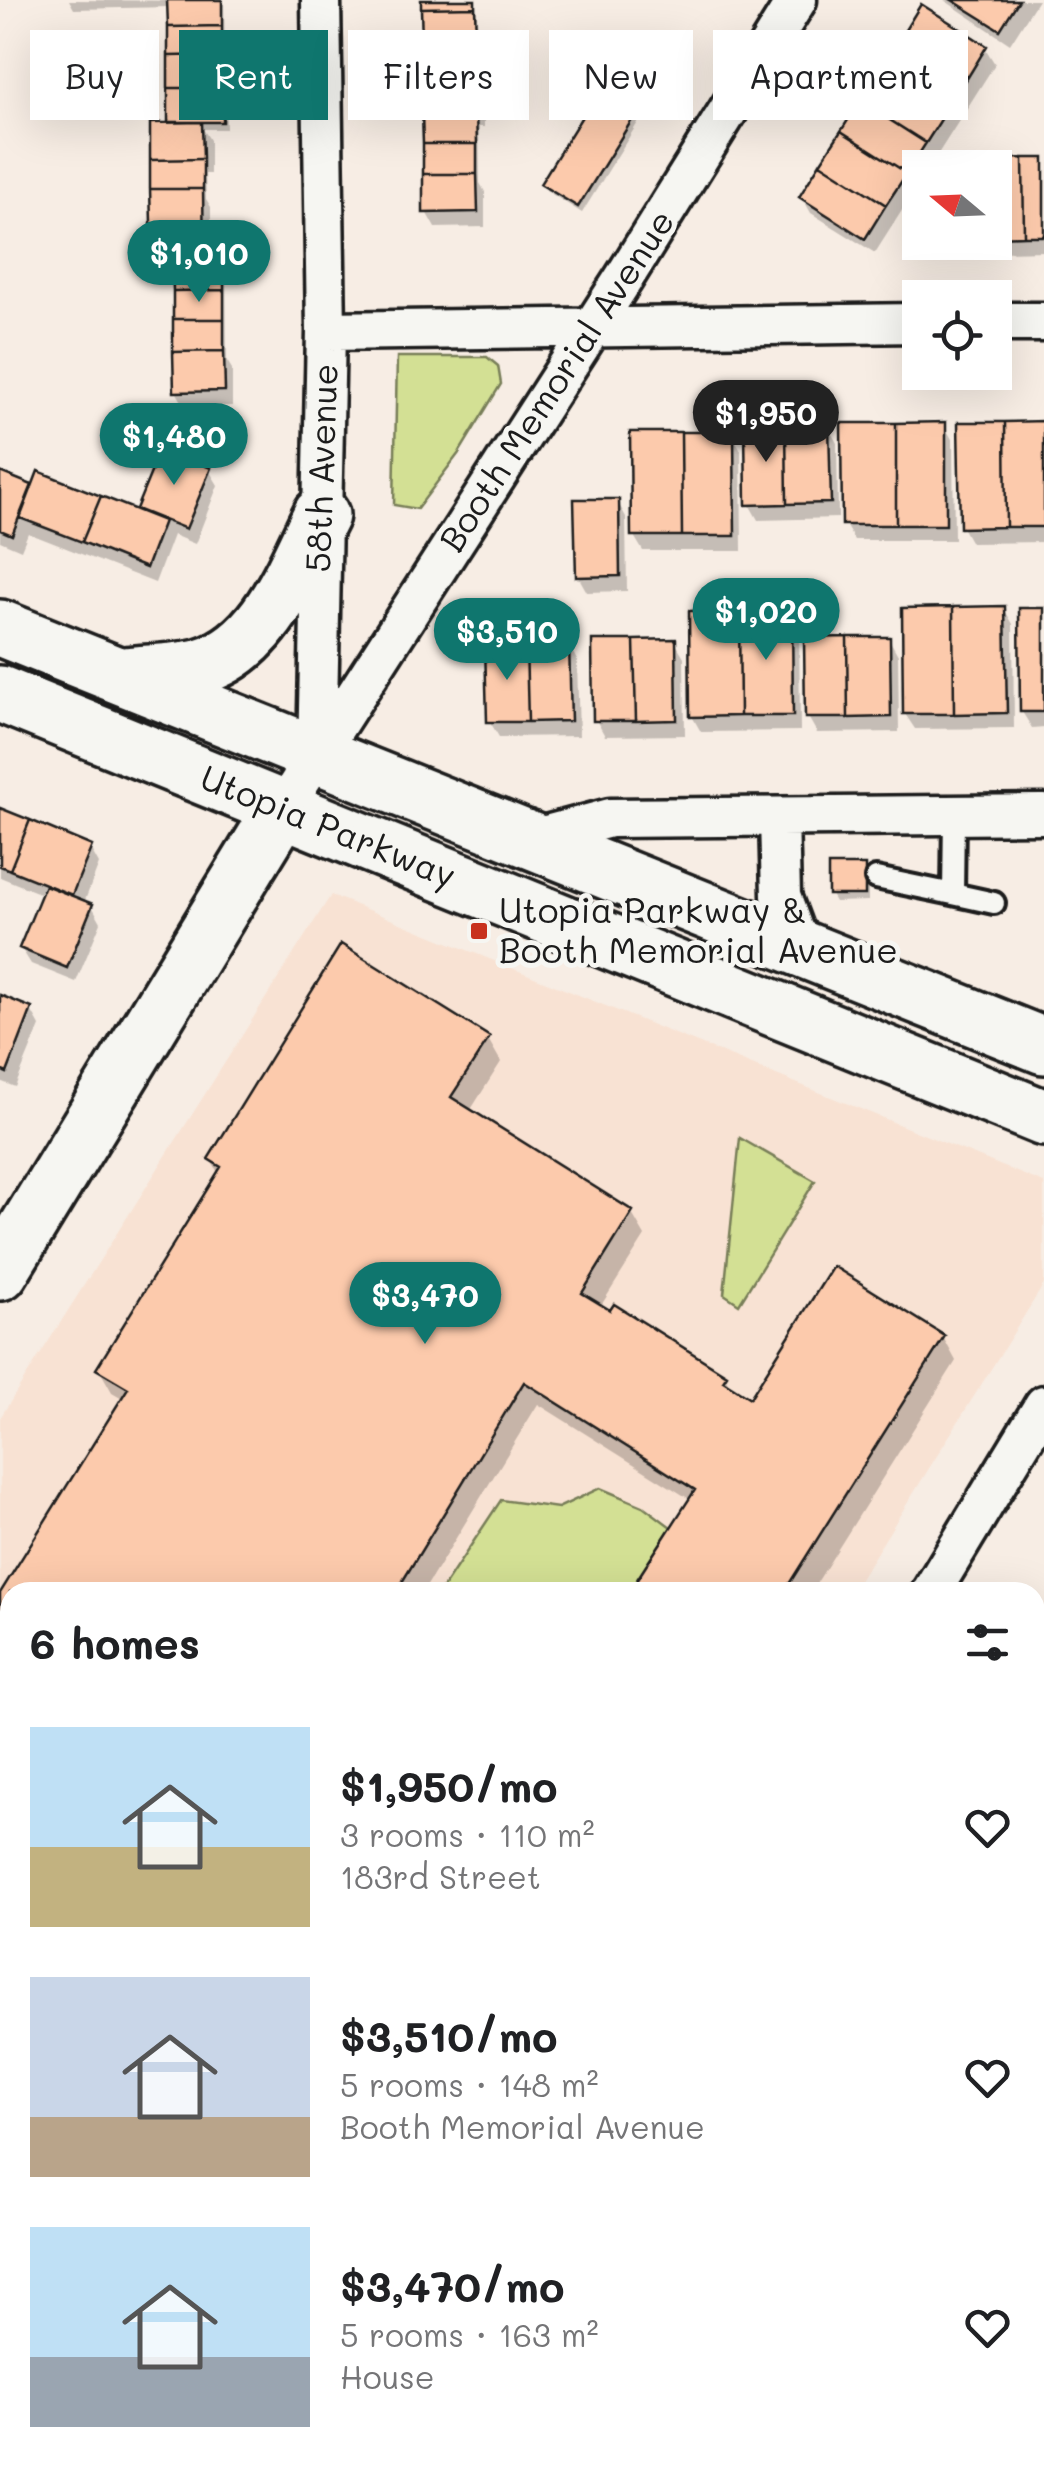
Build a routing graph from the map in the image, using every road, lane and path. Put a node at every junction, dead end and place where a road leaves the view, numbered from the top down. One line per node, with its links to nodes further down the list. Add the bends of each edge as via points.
1 (321, 0): 7 (street, 58th Avenue)
2 (797, 0): 6 (street, Booth Memorial Avenue)
3 (1012, 322): 4 (street)
4 (1044, 322)
5 (902, 323): 6 (street)
6 (593, 326): 7 (street); 12 (street, Booth Memorial Avenue)
7 (326, 331): 8 (street, 58th Avenue)
8 (321, 515): 10 (main road, via 259,627 236,648 203,666); 12 (street, 58th Avenue)
9 (0, 628): 10 (main road, Utopia Parkway)
10 (118, 676): 12 (main road, Utopia Parkway)
11 (0, 694): 13 (main road, Utopia Parkway)
12 (317, 756): 13 (street, Booth Memorial Avenue); 17 (main road, Utopia Parkway)
13 (283, 808): 23 (main road, Utopia Parkway); 24 (main road, Booth Memorial Avenue)
14 (1044, 814): 15 (street)
15 (954, 816): 16 (street); 19 (lane)
16 (779, 818): 17 (street, via 610,818); 21 (street, via 781,896)
17 (532, 839): 21 (main road, Utopia Parkway)
18 (876, 878): 19 (lane)
19 (953, 894): 20 (lane)
20 (994, 903)
21 (802, 950): 22 (main road, Utopia Parkway)
22 (1044, 1046)
23 (1044, 1118)
24 (6, 1250)
25 (1044, 1405): 26 (street)
26 (937, 1582)

